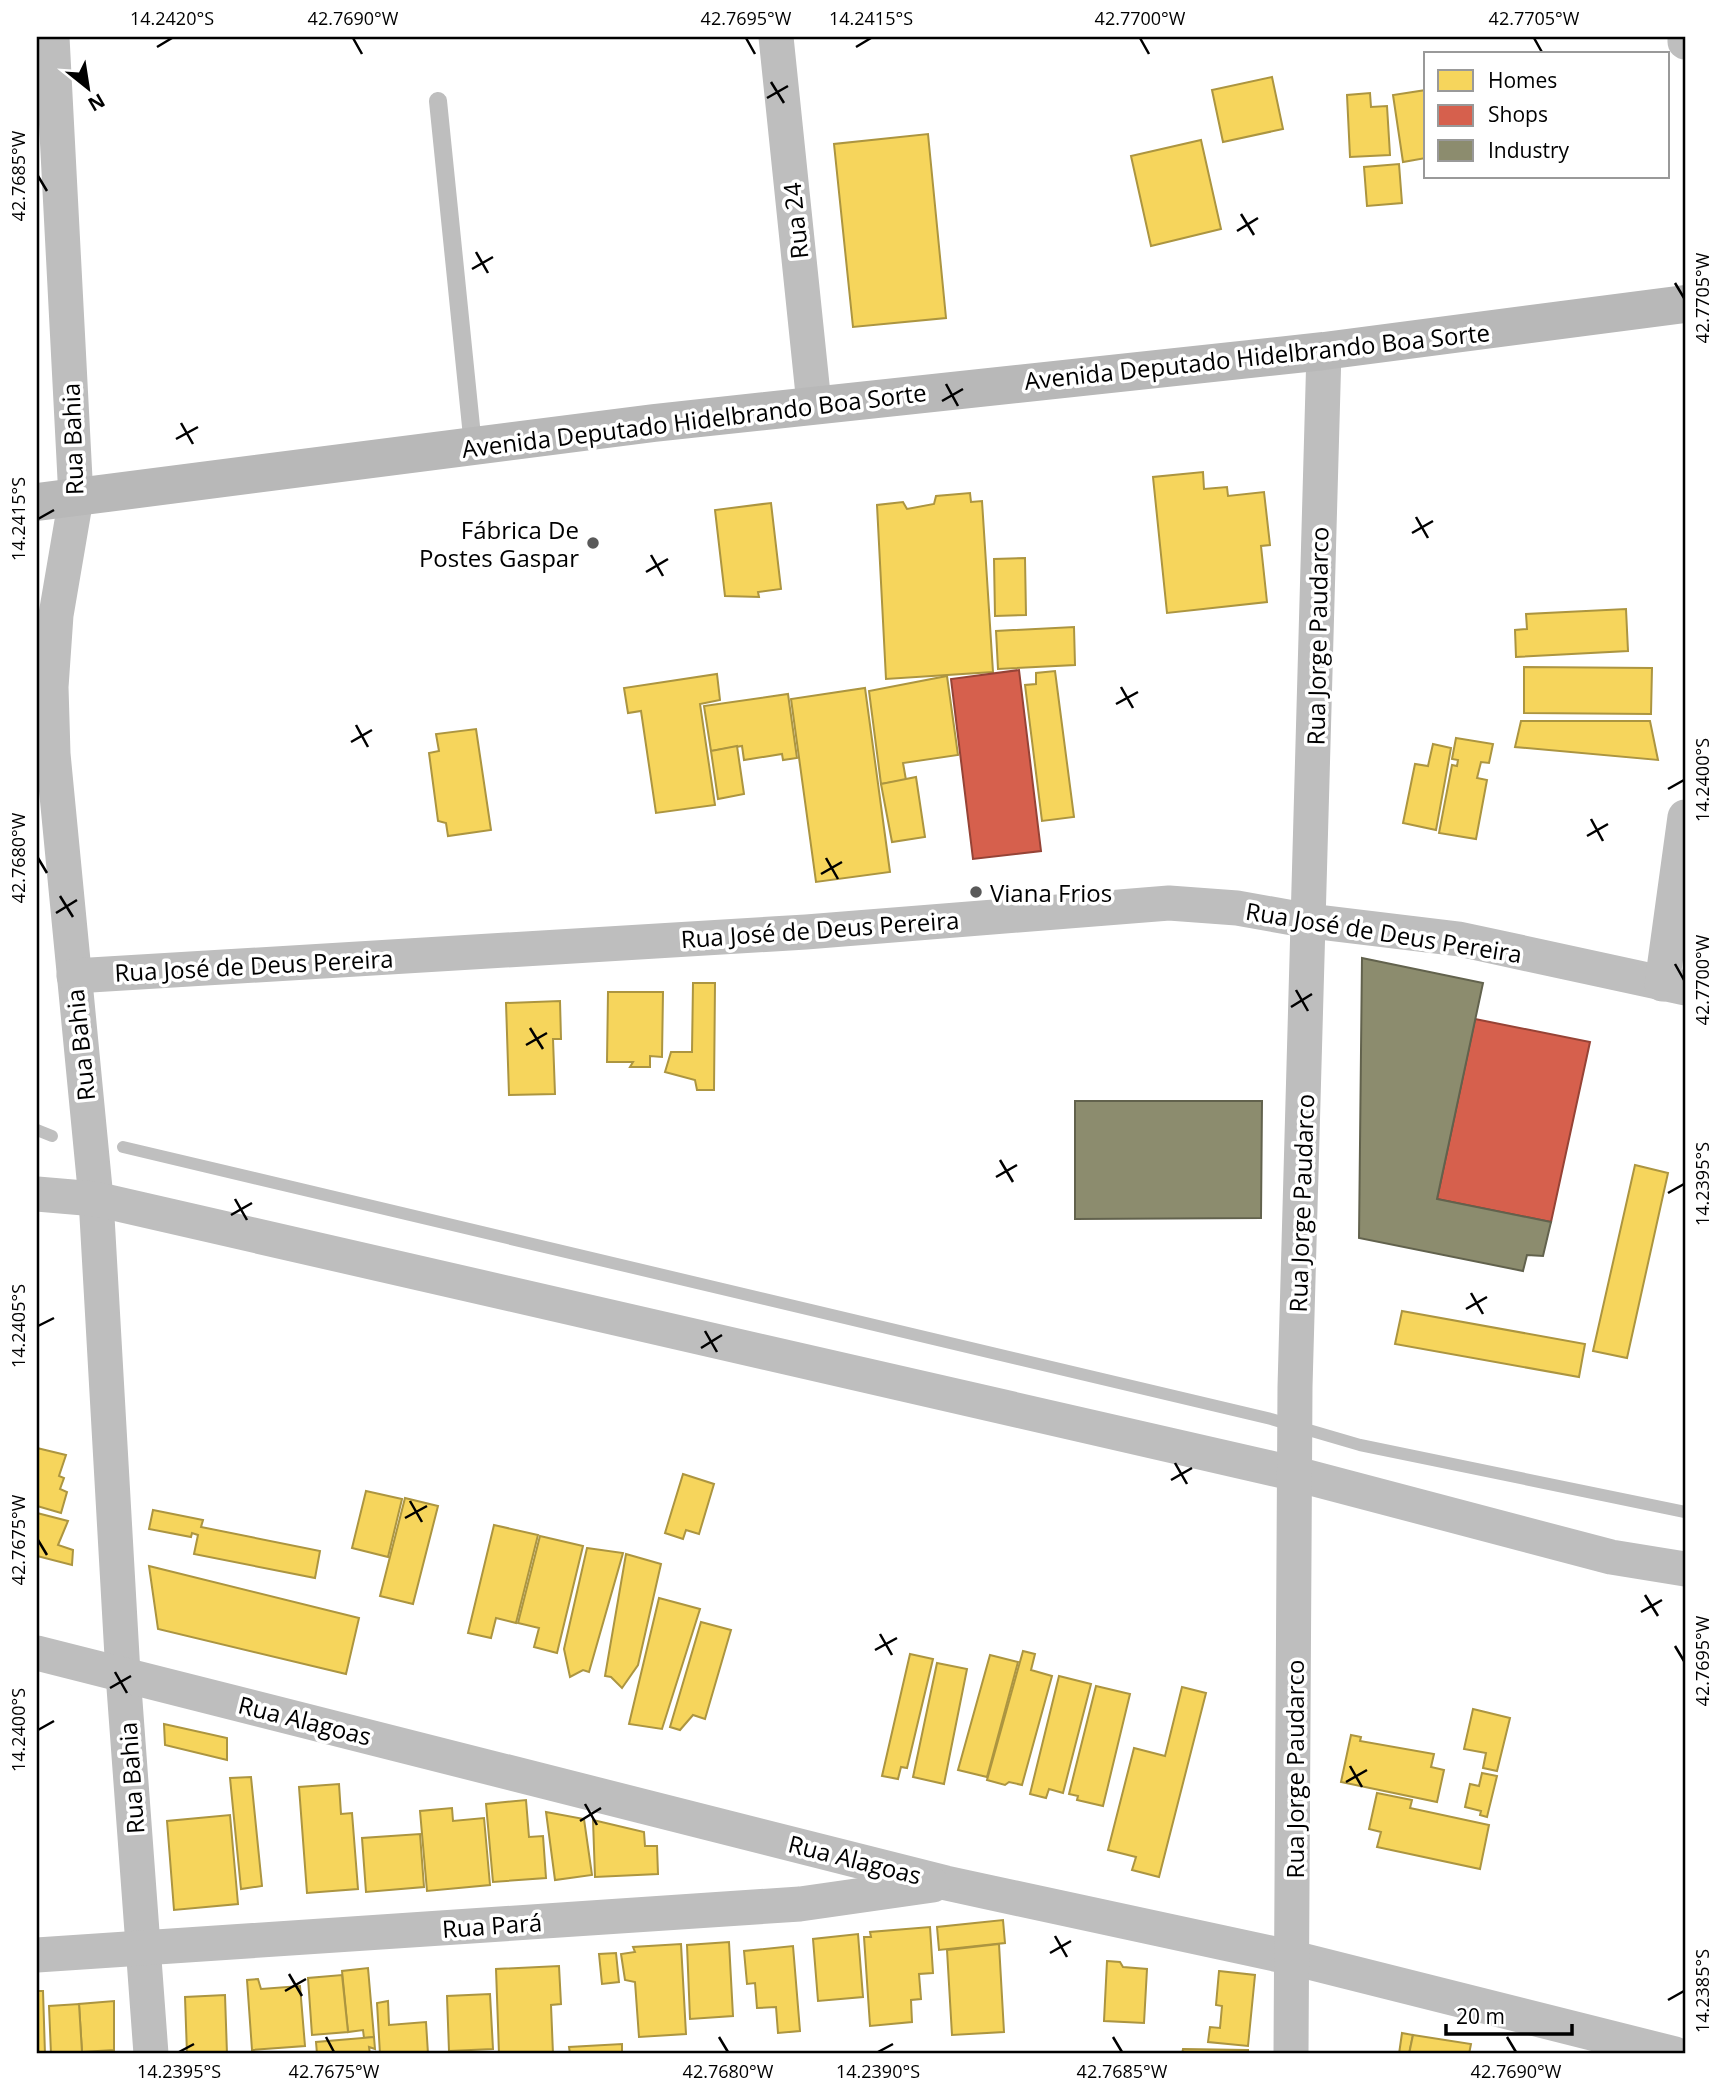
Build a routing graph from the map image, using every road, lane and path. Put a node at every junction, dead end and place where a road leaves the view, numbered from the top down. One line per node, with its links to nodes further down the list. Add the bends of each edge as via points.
1 (52, 37): 8 (street, Rua Bahia)
2 (776, 37): 6 (street, Rua 24)
3 (438, 101): 7 (lane)
4 (1685, 304): 5 (main road, Avenida Deputado Hidelbrando Boa Sorte)
5 (1324, 351): 6 (main road, Avenida Deputado Hidelbrando Boa Sorte); 11 (street, Rua Jorge Paudarco)
6 (814, 404): 7 (main road, Avenida Deputado Hidelbrando Boa Sorte)
7 (473, 446): 8 (main road, Avenida Deputado Hidelbrando Boa Sorte)
8 (76, 498): 9 (main road, Avenida Deputado Hidelbrando Boa Sorte); 12 (street, Rua Bahia, via 56,615 51,687)
9 (37, 502)
10 (1685, 817): 13 (street)
11 (1310, 921): 12 (street, Rua José de Deus Pereira, via 1237,908 1169,903 806,932); 13 (street, Rua José de Deus Pereira, via 1460,939); 16 (street, Rua Jorge Paudarco)
12 (74, 976): 15 (street, Rua Bahia)
13 (1674, 986)
14 (37, 1194): 15 (street)
15 (96, 1199): 16 (street); 19 (street, Rua Bahia)
16 (1296, 1466): 17 (street, via 1611,1556); 23 (street, Rua Jorge Paudarco)
17 (1685, 1569)
18 (37, 1653): 19 (street, Rua Alagoas)
19 (123, 1674): 20 (street, Rua Alagoas); 21 (street, Rua Bahia)
20 (946, 1882): 21 (street, Rua Pará, via 800,1904); 23 (street, Rua Alagoas)
21 (143, 1947): 22 (street, Rua Pará); 24 (street, Rua Bahia)
22 (37, 1955)
23 (1293, 1958): 25 (street, Rua Jorge Paudarco); 26 (street, Rua Alagoas)
24 (151, 2054)
25 (1291, 2054)
26 (1675, 2054)

